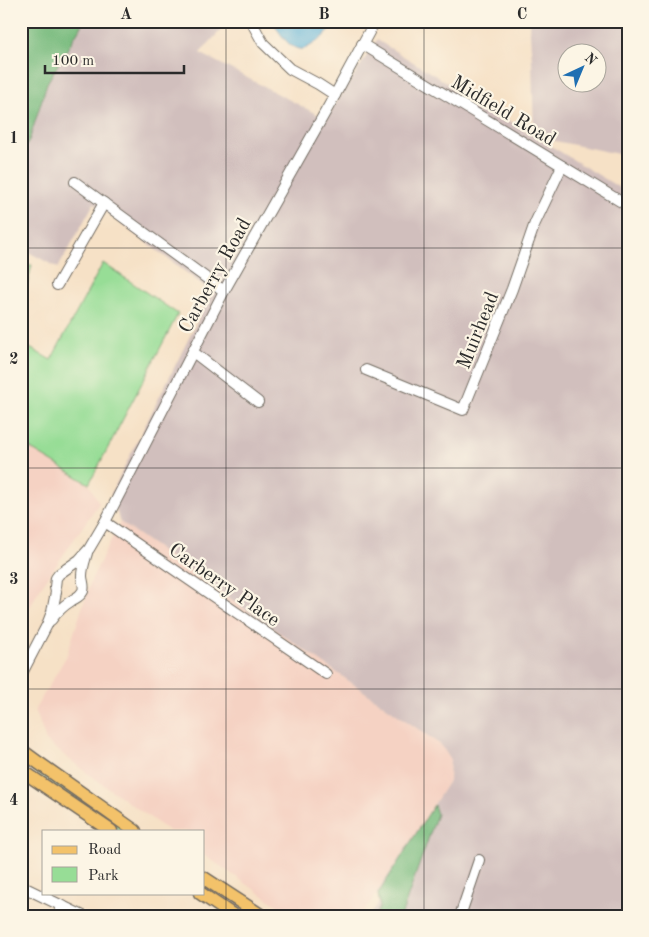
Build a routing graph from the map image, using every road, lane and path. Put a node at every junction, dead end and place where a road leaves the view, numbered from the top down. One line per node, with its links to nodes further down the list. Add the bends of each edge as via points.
1 (250, 21): 4 (street, via 263,43 290,69)
2 (375, 21): 3 (street, Carberry Road)
3 (362, 44): 4 (street, Carberry Road); 5 (street, Midfield Road)
4 (335, 94): 10 (street, Carberry Road)
5 (562, 166): 8 (street, Midfield Road); 12 (street, Muirhead, via 535,223 463,410)
6 (75, 182): 7 (street)
7 (104, 203): 9 (street); 10 (street)
8 (628, 206)
9 (57, 285)
10 (224, 291): 11 (street, Carberry Road)
11 (192, 352): 13 (street); 14 (street, Carberry Road)
12 (366, 370)
13 (258, 402)
14 (105, 522): 15 (street, Carberry Road); 21 (street, Carberry Place)
15 (89, 549): 16 (street, Carberry Road); 17 (street, Carberry Road)
16 (64, 572): 17 (street, via 73,571); 18 (street, Carberry Road, via 56,578)
17 (82, 578): 19 (street, Carberry Road, via 83,591)
18 (56, 592): 19 (street); 20 (street, Carberry Road)
19 (72, 600): 20 (street, Carberry Road)
20 (47, 625): 22 (street, Carberry Road)
21 (326, 674)
22 (21, 675)
23 (21, 750): 26 (main road)
24 (21, 770): 25 (main road)
25 (110, 830)
26 (134, 830)
27 (479, 860): 36 (street)
28 (205, 879): 35 (main road)
29 (21, 886): 31 (street)
30 (201, 894): 34 (main road)
31 (63, 906): 32 (street); 33 (street)
32 (58, 916)
33 (83, 916)
34 (234, 916)
35 (262, 916)
36 (460, 916)

